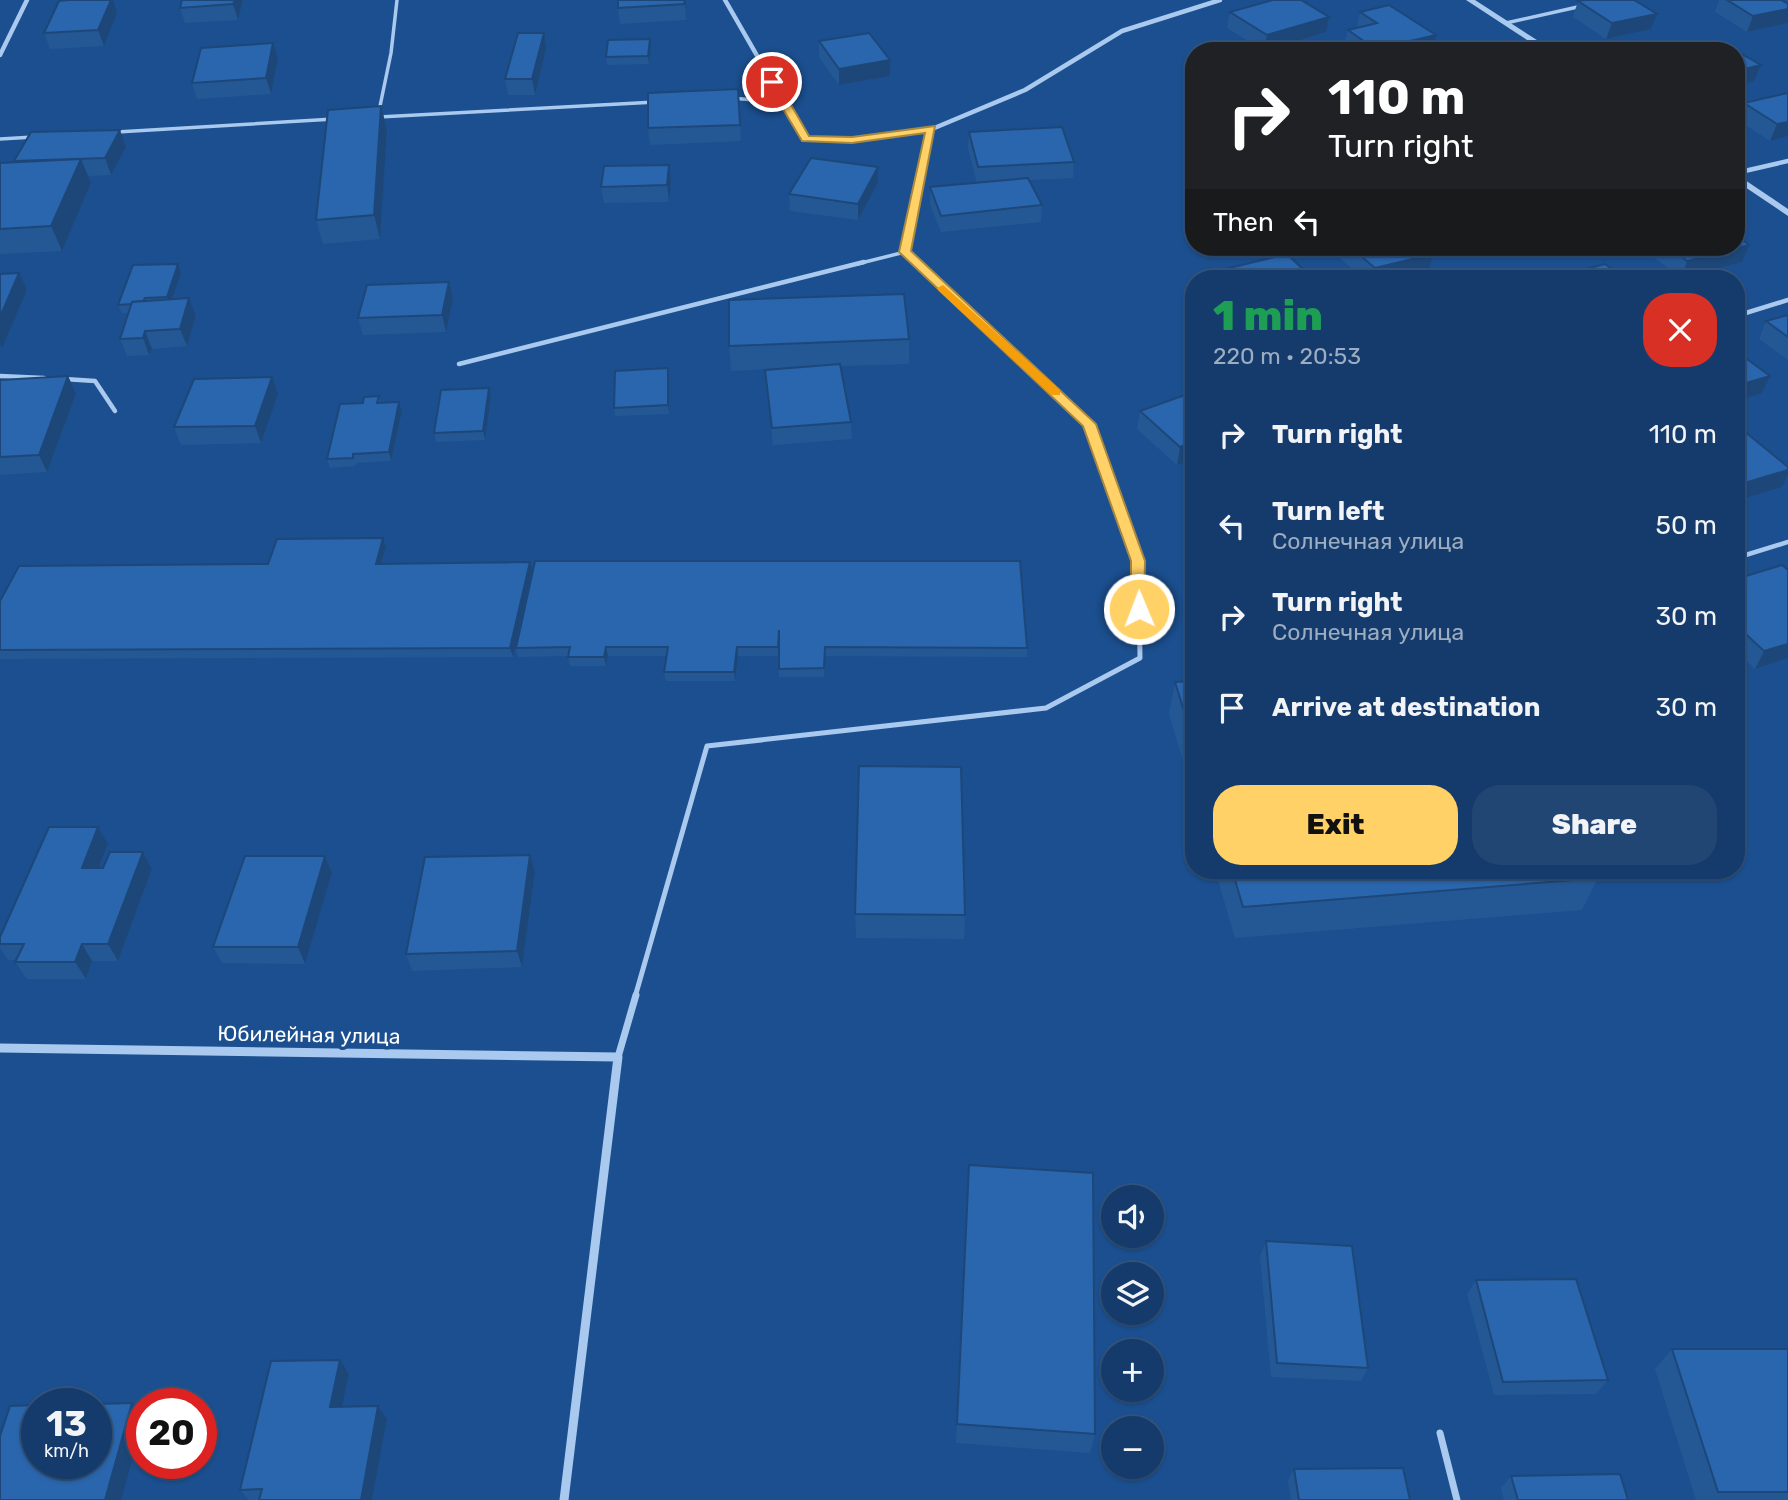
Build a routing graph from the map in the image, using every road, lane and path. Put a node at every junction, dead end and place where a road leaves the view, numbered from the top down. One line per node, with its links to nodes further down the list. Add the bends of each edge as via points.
1 (27, 0): 9 (street)
2 (397, 0): 11 (lane, via 378,117)
3 (725, 0): 12 (street)
4 (1220, 0): 14 (street, via 1122,31 1025,90)
5 (1470, 0): 7 (street)
6 (1585, 6): 7 (lane)
7 (1506, 23): 8 (street)
8 (1536, 42)
9 (0, 55)
10 (719, 99): 12 (lane)
11 (664, 102)
12 (784, 103): 14 (street, via 805,139 852,140)
13 (337, 119): 15 (lane)
14 (932, 129): 22 (lane)
15 (108, 133)
16 (40, 137): 17 (lane)
17 (0, 139)
18 (1788, 161): 19 (street)
19 (1745, 173)
20 (1745, 182): 21 (street)
21 (1788, 213)
22 (905, 252): 25 (lane); 31 (lane, via 1089,424 1138,561 1140,658 1046,708 707,746)
23 (1788, 300): 24 (lane)
24 (1745, 313)
25 (459, 364)
26 (0, 376): 27 (lane, via 95,381)
27 (115, 411)
28 (1788, 542): 29 (lane)
29 (1745, 555)
30 (0, 1048): 31 (street, Юбилейная улица)
31 (618, 1057): 33 (street)
32 (1440, 1433): 34 (lane)
33 (564, 1500)
34 (1457, 1500)

